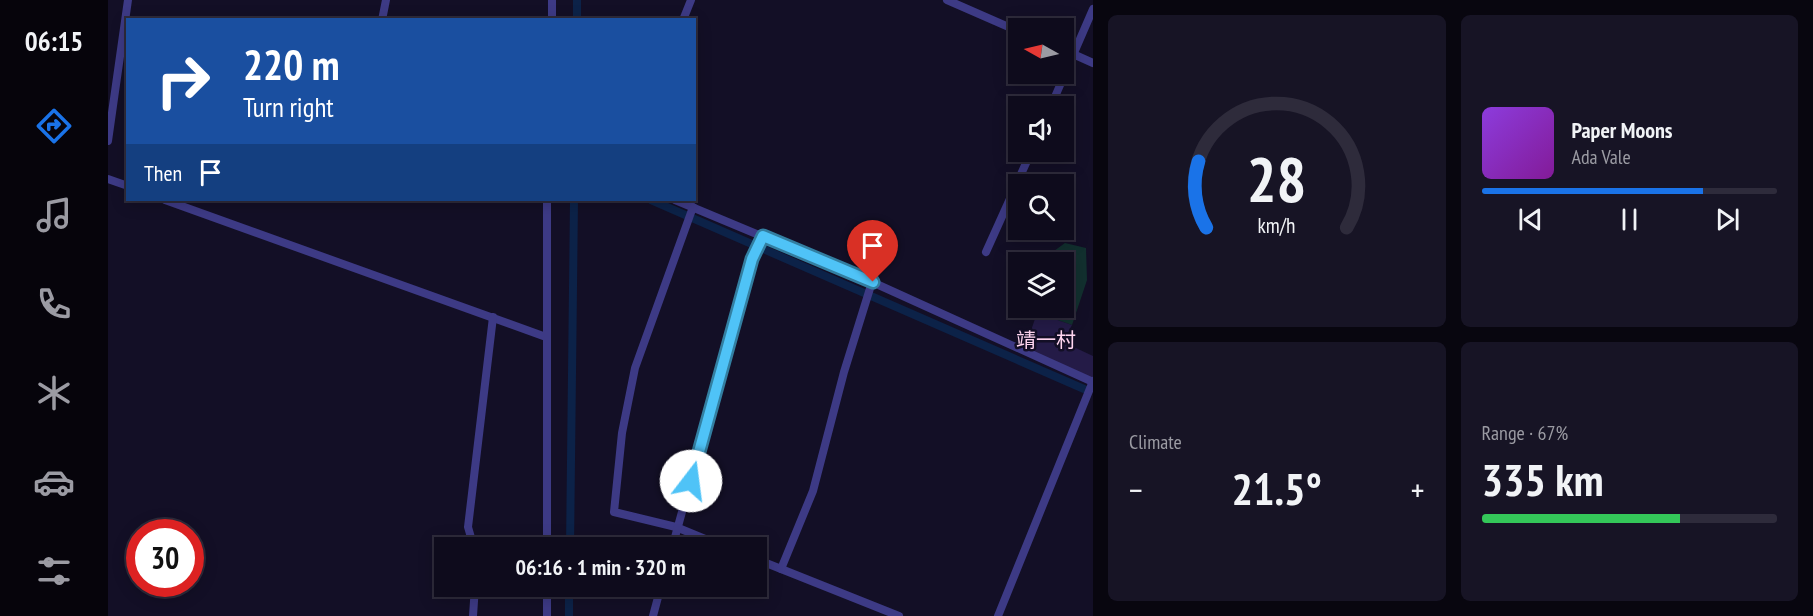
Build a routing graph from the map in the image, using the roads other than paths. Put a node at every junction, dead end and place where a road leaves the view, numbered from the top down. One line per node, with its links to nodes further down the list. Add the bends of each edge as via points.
1 (128, 0): 7 (street)
2 (386, 0): 8 (street)
3 (552, 0): 9 (street)
4 (691, 0): 10 (street)
5 (947, 0): 11 (street)
6 (1093, 9): 13 (street)
7 (126, 18)
8 (382, 18)
9 (552, 18)
10 (684, 18)
11 (1008, 27)
12 (125, 34): 15 (street)
13 (1074, 55): 14 (street)
14 (1093, 63)
15 (108, 141)
16 (1026, 162): 24 (street)
17 (108, 180): 18 (street)
18 (126, 185)
19 (168, 201): 26 (street)
20 (548, 201): 27 (street)
21 (678, 201): 22 (street)
22 (693, 207): 23 (street); 30 (street, via 635,368 622,433 614,512)
23 (763, 236): 25 (street); 30 (street, via 752,259)
24 (986, 252)
25 (872, 283): 28 (street); 36 (street, via 813,491)
26 (493, 317): 27 (street); 31 (street, via 468,527)
27 (546, 337): 32 (street)
28 (1093, 381): 29 (street)
29 (1090, 395): 44 (street)
30 (678, 528): 33 (street); 34 (street)
31 (471, 537)
32 (547, 537)
33 (675, 537)
34 (700, 537)
35 (767, 563): 36 (street)
36 (781, 569): 43 (street)
37 (474, 597): 40 (street)
38 (547, 597): 41 (street)
39 (658, 597): 42 (street)
40 (473, 616)
41 (547, 616)
42 (653, 616)
43 (899, 616)
44 (998, 616)

